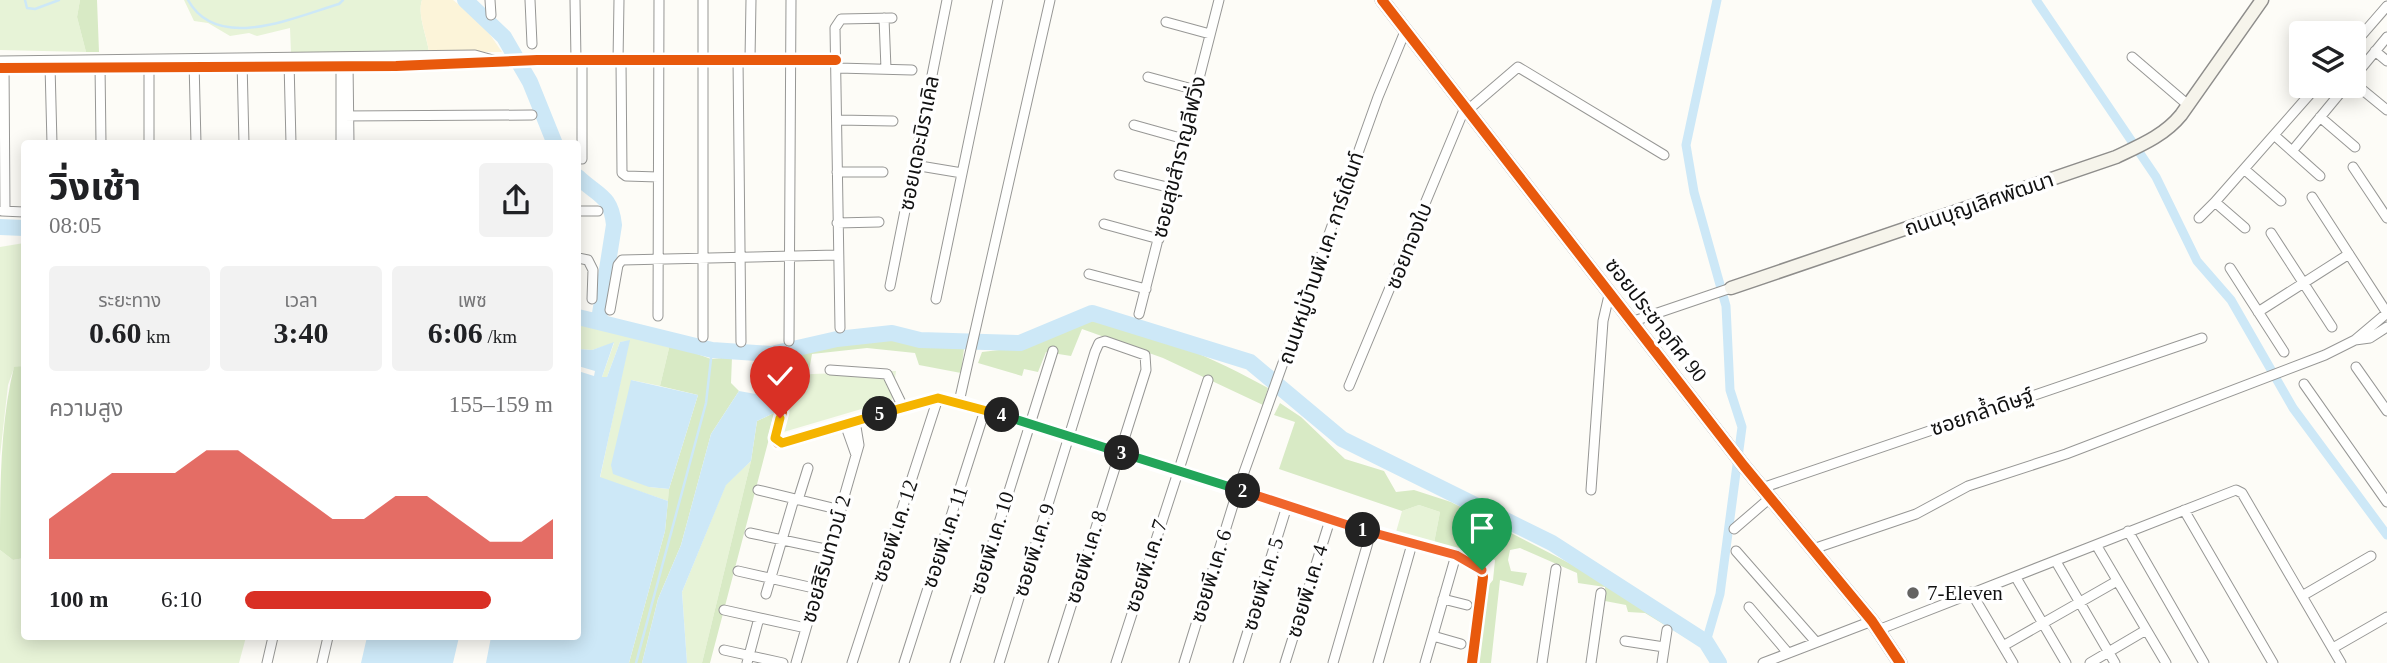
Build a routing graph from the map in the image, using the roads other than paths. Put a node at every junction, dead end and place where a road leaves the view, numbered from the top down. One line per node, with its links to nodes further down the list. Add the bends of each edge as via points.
1 (490, 0): 16 (street)
2 (530, 0): 22 (street)
3 (575, 0): 31 (street)
4 (619, 0): 36 (street)
5 (659, 0): 29 (street)
6 (703, 0): 25 (street)
7 (751, 0): 27 (street)
8 (791, 0): 28 (street)
9 (947, 0): 73 (street, ซอยเดอะมิราเคิล)
10 (997, 0): 78 (street)
11 (1049, 0): 137 (street)
12 (1219, 0): 20 (street, ซอยสุขสำราญลีฟวิ่ง)
13 (1382, 0): 18 (street, ซอยประชาอุทิศ 90)
14 (2262, 0): 50 (street, ถนนบุญเลิศพัฒนา)
15 (2387, 6): 19 (street)
16 (491, 15)
17 (1166, 22): 20 (street)
18 (1406, 29): 51 (street, ซอยประชาอุทิศ 90); 147 (street, ถนนหมู่บ้านพี.เค. การ์เด้นท์)
19 (2366, 30)
20 (1210, 34): 46 (street, ซอยสุขสำราญลีฟวิ่ง)
21 (2387, 37): 23 (street)
22 (532, 44)
23 (2375, 51): 32 (street); 37 (street)
24 (2132, 57): 50 (street)
25 (703, 59): 26 (street); 29 (street); 102 (street)
26 (737, 59): 27 (street); 100 (street)
27 (750, 59): 28 (street)
28 (790, 59): 42 (street); 101 (street)
29 (660, 60): 36 (street); 81 (street)
30 (344, 61): 31 (street); 35 (street); 54 (street)
31 (579, 61): 36 (street); 72 (street)
32 (2387, 61)
33 (194, 62): 34 (street); 38 (street); 64 (street)
34 (242, 62): 35 (street); 65 (street)
35 (289, 62): 66 (street)
36 (620, 62): 81 (street, via 622,173)
37 (2366, 62)
38 (149, 63): 41 (street); 63 (street)
39 (2, 64): 40 (street); 86 (street)
40 (50, 64): 41 (street); 61 (street)
41 (100, 64): 62 (street)
42 (837, 64): 43 (street); 43 (street, via 834,37 838,22 888,18); 56 (street)
43 (886, 69): 44 (street)
44 (912, 70)
45 (1148, 77): 46 (street)
46 (1196, 90): 60 (street, ซอยสุขสำราญลีฟวิ่ง)
47 (2366, 93): 52 (street)
48 (2306, 98): 59 (street)
49 (2336, 98): 55 (street)
50 (2189, 105): 109 (street, ถนนบุญเลิศพัฒนา, via 2172,126 2116,158)
51 (1468, 107): 71 (street, via 1518,67); 111 (street, ซอยประชาอุทิศ 90); 134 (street, ซอยทองใบ)
52 (2387, 110)
53 (532, 115): 54 (street)
54 (345, 116): 67 (street); 68 (street)
55 (2320, 117): 69 (street); 70 (street)
56 (838, 120): 57 (street); 76 (street)
57 (893, 121)
58 (1134, 125): 60 (street)
59 (2274, 135): 70 (street); 75 (street)
60 (1184, 139): 82 (street, ซอยสุขสำราญลีฟวิ่ง)
61 (52, 140)
62 (101, 140)
63 (149, 140)
64 (196, 140)
65 (244, 140)
66 (291, 140)
67 (342, 140)
68 (348, 140)
69 (2356, 146)
70 (2293, 150): 80 (street)
71 (1664, 155)
72 (582, 159)
73 (915, 164): 78 (street); 108 (street, ซอยเดอะมิราเคิล)
74 (2353, 167): 90 (street)
75 (2244, 169): 84 (street); 85 (street)
76 (837, 172): 77 (street); 93 (street)
77 (883, 172)
78 (962, 173): 113 (street)
79 (1119, 175): 82 (street)
80 (2320, 176)
81 (658, 177): 104 (street)
82 (1171, 188): 97 (street, ซอยสุขสำราญลีฟวิ่ง)
83 (2312, 197): 98 (street)
84 (2281, 201)
85 (2215, 202): 91 (street); 95 (street)
86 (2, 211): 89 (street)
87 (581, 211): 88 (street)
88 (598, 211)
89 (21, 212)
90 (2387, 218)
91 (2199, 219)
92 (879, 222): 93 (street)
93 (837, 223): 99 (street)
94 (1104, 224): 97 (street)
95 (2245, 228)
96 (2271, 233): 107 (street)
97 (1159, 239): 110 (street, ซอยสุขสำราญลีฟวิ่ง)
98 (2349, 254): 107 (street); 116 (street)
99 (837, 255): 101 (street); 122 (street)
100 (740, 257): 101 (street); 102 (street); 127 (street)
101 (787, 257): 126 (street)
102 (701, 258): 104 (street); 123 (street)
103 (581, 259): 112 (street, via 592,266)
104 (658, 260): 114 (street, via 620,262); 118 (street)
105 (2230, 268): 115 (street)
106 (1089, 274): 110 (street)
107 (2304, 282): 115 (street); 120 (street)
108 (890, 286)
109 (1731, 288): 119 (street, ถนนบุญเลิศพัฒนา)
110 (1146, 289): 117 (street, ซอยสุขสำราญลีฟวิ่ง)
111 (1610, 290): 119 (street, ซอยประชาอุทิศ 90); 148 (street, via 1603,321)
112 (592, 299)
113 (936, 299)
114 (610, 310)
115 (2258, 312): 129 (street)
116 (2387, 313): 125 (street)
117 (1139, 314)
118 (658, 316)
119 (1634, 321): 150 (street, ซอยประชาอุทิศ 90)
120 (2332, 327)
121 (2387, 327): 125 (street, via 2370,338)
122 (840, 328)
123 (703, 337)
124 (2202, 338): 150 (street, ซอยกล้ำดิษฐ์)
125 (2355, 340): 164 (street, via 2066,454 1968,486 1916,514)
126 (789, 341)
127 (741, 342)
128 (1053, 351): 142 (street, ซอยพี.เค. 10)
129 (2284, 352)
130 (2356, 367): 140 (street)
131 (830, 370): 138 (street, via 887,374)
132 (1208, 380): 146 (street, ซอยพี.เค. 7)
133 (2304, 384): 152 (street)
134 (1349, 386)
135 (766, 389): 141 (street, via 779,397 782,409 775,438 778,443)
136 (938, 398): 137 (street); 138 (street); 209 (street, ซอยพี.เค. 12)
137 (959, 402): 139 (street)
138 (903, 407): 141 (street)
139 (985, 410): 142 (street); 210 (street, ซอยพี.เค. 11)
140 (2387, 411)
141 (850, 422): 154 (street, ซอยสิรินทาวน์ 2, via 859,445)
142 (1029, 424): 143 (street); 211 (street, ซอยพี.เค. 10)
143 (1069, 436): 144 (street); 144 (street, ซอยพี.เค. 9, via 1099,343 1114,342 1144,355 1146,362); 212 (street, ซอยพี.เค. 9)
144 (1119, 452): 146 (street); 213 (street, ซอยพี.เค. 8)
145 (808, 468): 151 (street)
146 (1177, 470): 147 (street); 214 (street, ซอยพี.เค. 7)
147 (1238, 489): 153 (street); 215 (street, ซอยพี.เค. 6)
148 (1591, 489)
149 (758, 490): 151 (street)
150 (1766, 493): 157 (street); 164 (street, ซอยประชาอุทิศ 90)
151 (796, 499): 154 (street); 161 (street)
152 (2387, 502)
153 (1287, 506): 156 (street); 216 (street, ซอยพี.เค. 5)
154 (841, 510): 165 (street, ซอยสิรินทาวน์ 2)
155 (2184, 510): 158 (street); 179 (street, via 2232,491 2242,493); 233 (street)
156 (1329, 520): 159 (street); 217 (street, ซอยพี.เค. 4)
157 (1734, 529)
158 (2128, 531): 176 (street); 232 (street)
159 (1371, 532): 162 (street); 218 (street)
160 (750, 533): 161 (street)
161 (781, 540): 165 (street); 172 (street)
162 (1412, 544): 167 (street); 219 (street)
163 (2098, 548): 174 (street)
164 (1813, 549): 188 (street, ซอยประชาอุทิศ 90)
165 (830, 550): 175 (street, ซอยสิรินทาวน์ 2)
166 (1736, 551): 196 (street)
167 (1456, 555): 180 (street); 221 (street, via 1482,570)
168 (2371, 556): 179 (street)
169 (2058, 565): 181 (street)
170 (1556, 569): 222 (street)
171 (738, 571): 172 (street)
172 (771, 578): 175 (street); 178 (street)
173 (2018, 581): 187 (street)
174 (2117, 581): 181 (street); 190 (street)
175 (818, 589): 189 (street, ซอยสิรินทาวน์ 2)
176 (1971, 592): 188 (street); 198 (street)
177 (1601, 593): 223 (street)
178 (766, 594)
179 (2302, 596): 200 (street)
180 (1443, 599): 182 (street); 192 (street)
181 (2080, 602): 187 (street); 202 (street)
182 (1467, 605)
183 (1749, 607): 203 (street)
184 (724, 610): 186 (street)
185 (2387, 617): 200 (street)
186 (759, 618): 189 (street); 204 (street)
187 (2042, 623): 198 (street); 228 (street)
188 (1875, 626): 196 (street); 226 (street, ซอยประชาอุทิศ 90)
189 (806, 628): 208 (street, ซอยสิรินทาวน์ 2)
190 (2146, 629): 202 (street); 231 (street)
191 (1667, 630): 199 (street)
192 (1433, 636): 197 (street); 220 (street)
193 (272, 640): 205 (street)
194 (327, 640): 206 (street)
195 (1625, 640): 199 (street)
196 (1816, 642): 203 (street)
197 (1461, 644)
198 (2003, 646): 227 (street)
199 (1664, 647): 224 (street)
200 (2333, 648): 234 (street)
201 (724, 650): 204 (street)
202 (2108, 652): 229 (street); 230 (street)
203 (1788, 653): 225 (street)
204 (748, 659): 207 (street)
205 (267, 663)
206 (322, 663)
207 (783, 663)
208 (796, 663)
209 (852, 663)
210 (904, 663)
211 (955, 663)
212 (999, 663)
213 (1053, 663)
214 (1116, 663)
215 (1184, 663)
216 (1238, 663)
217 (1285, 663)
218 (1334, 663)
219 (1378, 663)
220 (1425, 663)
221 (1472, 663)
222 (1542, 663)
223 (1591, 663)
224 (1662, 663)
225 (1763, 663)
226 (1900, 663)
227 (2013, 663)
228 (2066, 663)
229 (2090, 663)
230 (2115, 663)
231 (2166, 663)
232 (2204, 663)
233 (2273, 663)
234 (2341, 663)

